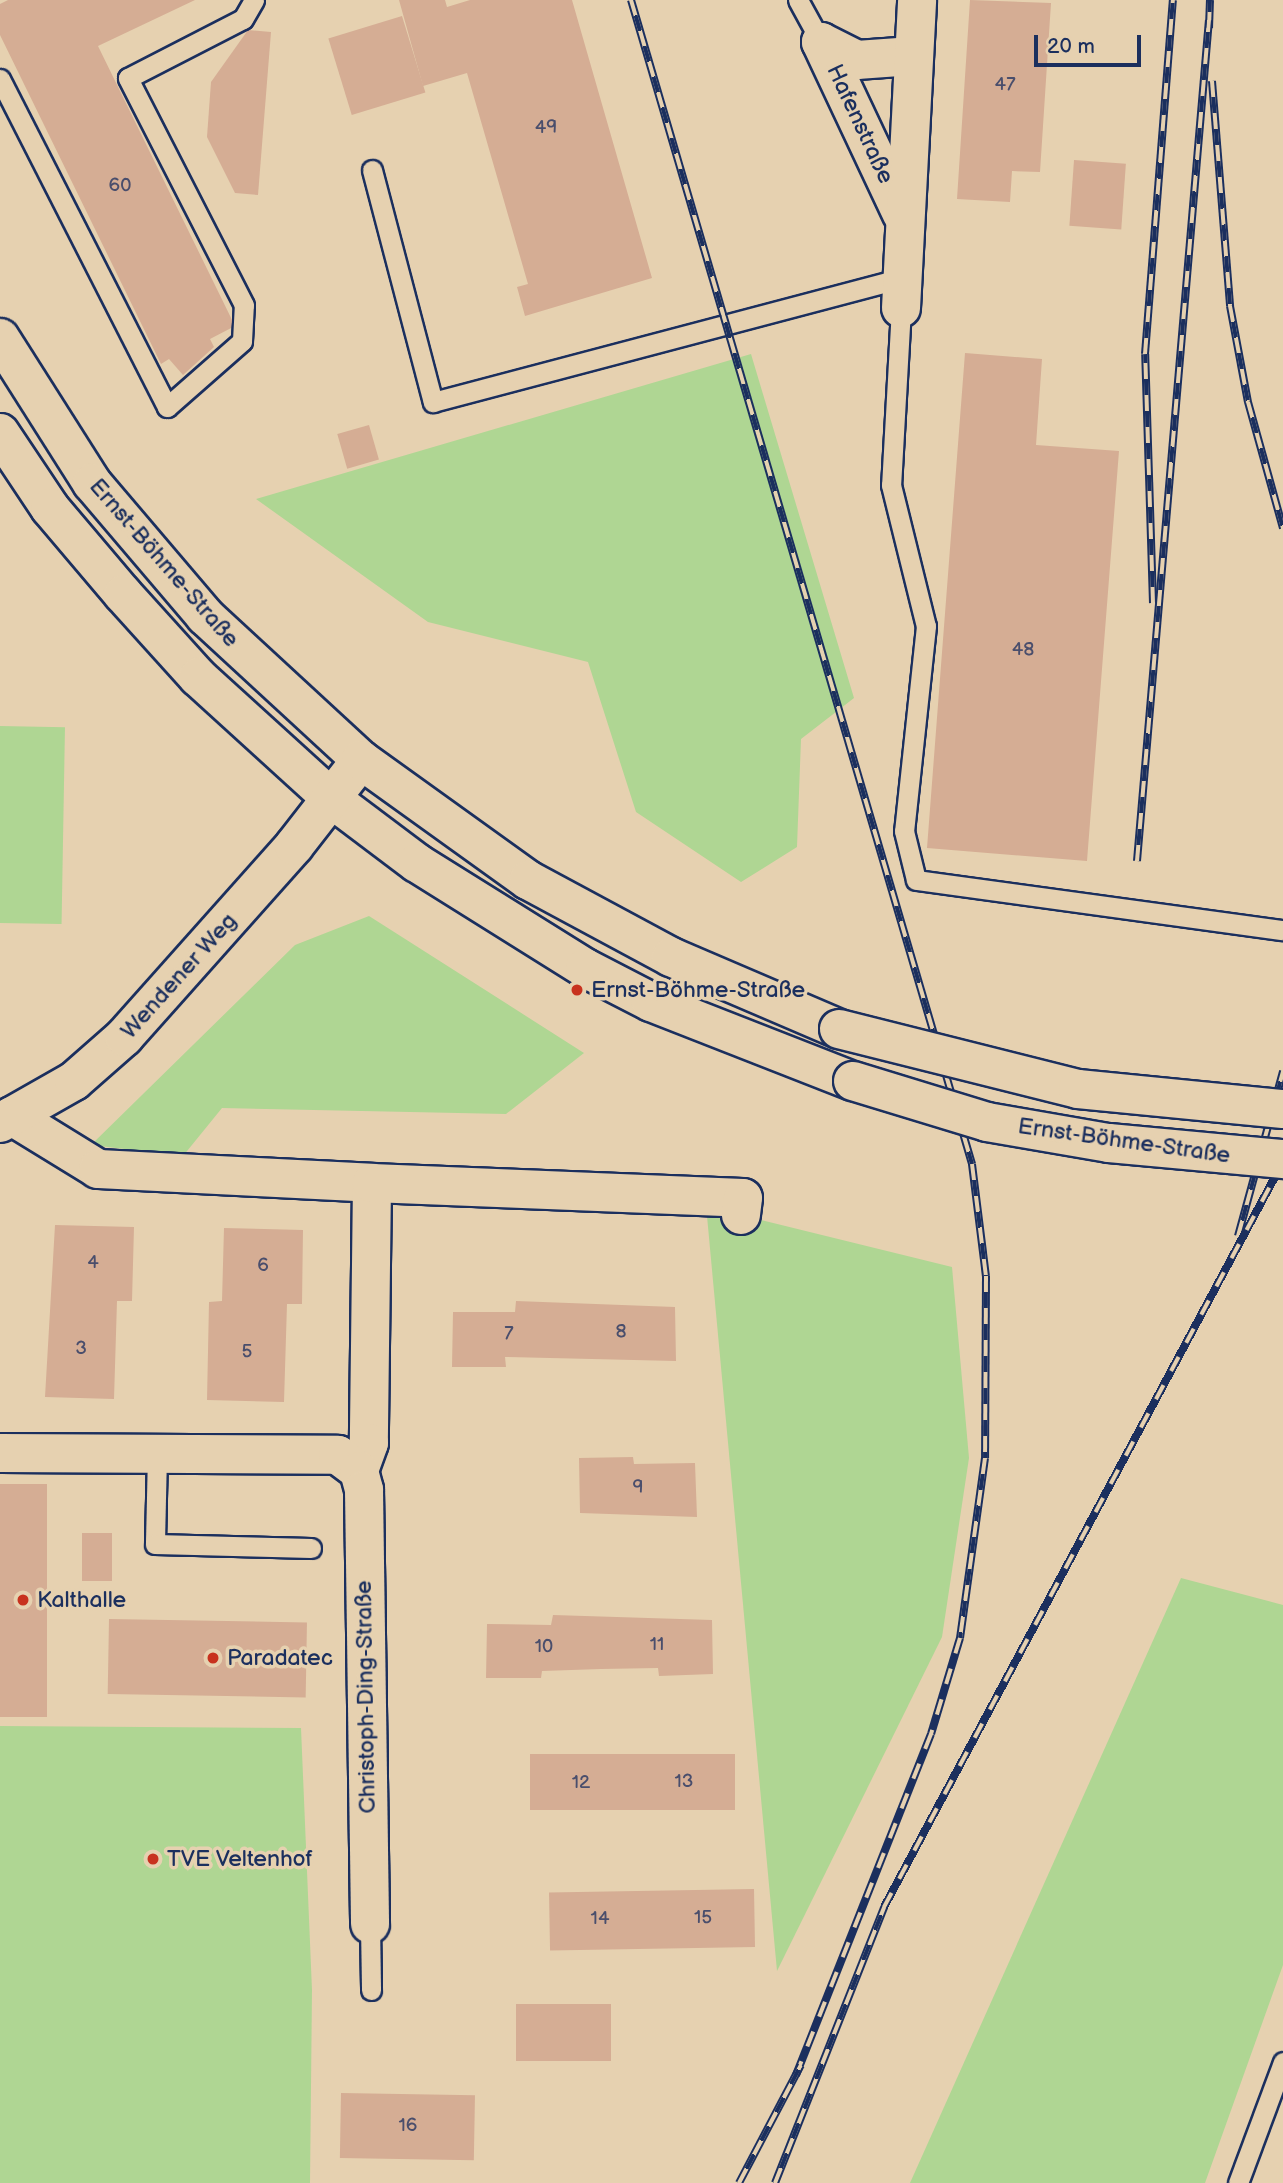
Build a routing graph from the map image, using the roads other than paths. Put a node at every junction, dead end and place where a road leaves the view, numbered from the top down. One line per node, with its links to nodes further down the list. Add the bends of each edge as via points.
1 (254, 0): 6 (lane, via 243,19 128,78 244,305 242,341 167,407)
2 (798, 0): 4 (lane)
3 (917, 0): 5 (street, Hafenstraße)
4 (821, 42): 5 (street, Hafenstraße, via 857,60); 8 (street, Hafenstraße)
5 (913, 57): 8 (street, Hafenstraße)
6 (0, 79)
7 (372, 170): 9 (lane, via 433,402)
8 (904, 218): 9 (street, Hafenstraße)
9 (902, 293): 14 (lane, via 891,485 926,626 904,831 916,880)
10 (0, 338): 12 (street, Ernst-Böhme-Straße, via 92,483 205,616)
11 (0, 433): 13 (street, Ernst-Böhme-Straße, via 50,508 132,605 198,677)
12 (361, 760): 13 (street); 15 (street, Ernst-Böhme-Straße, bridge, via 528,880 671,957 839,1029 1078,1089)
13 (332, 799): 16 (street, Wendener Weg, via 124,1037 74,1081); 17 (street, Ernst-Böhme-Straße, bridge, via 416,863 585,968 652,1002 853,1081 987,1122 1109,1143)
14 (1283, 930)
15 (1283, 1109)
16 (6, 1120): 18 (street, via 98,1169)
17 (1283, 1159)
18 (372, 1183): 19 (street, via 743,1198); 22 (street, Christoph-Ding-Straße, via 369,1443)
19 (741, 1215)
20 (0, 1453): 21 (street)
21 (157, 1454): 22 (street, via 338,1455); 23 (lane, via 155,1544)
22 (359, 1471): 24 (street, Christoph-Ding-Straße, via 364,1490)
23 (311, 1548)
24 (370, 1924): 25 (lane)
25 (370, 1990)
26 (1283, 2062): 27 (lane)
27 (1238, 2183)

